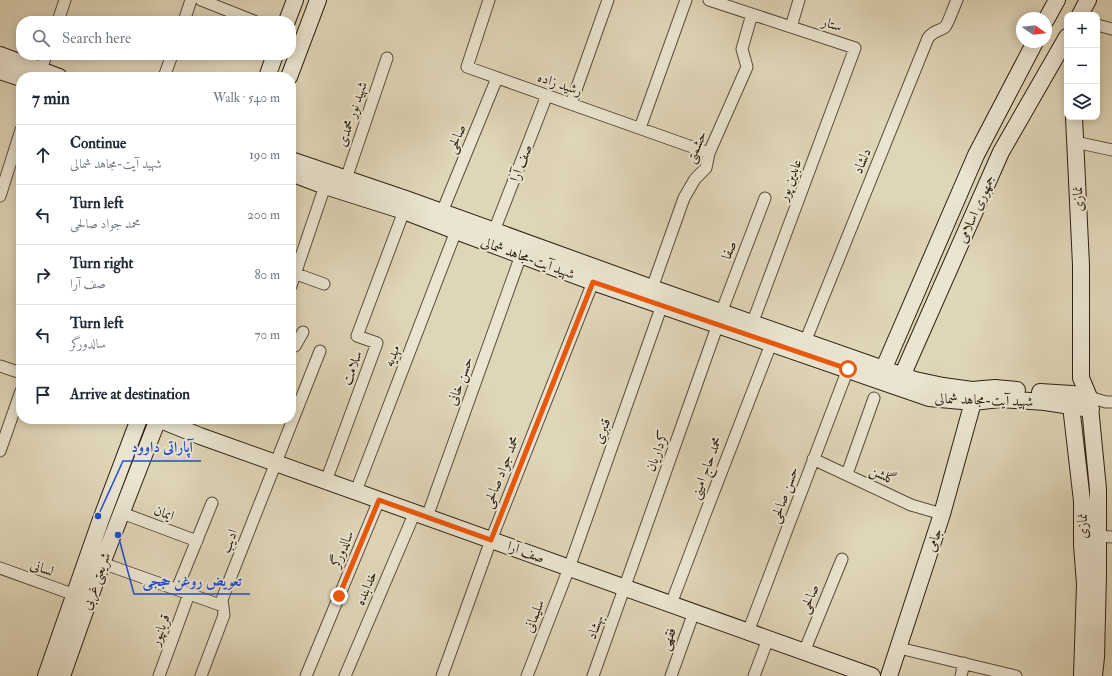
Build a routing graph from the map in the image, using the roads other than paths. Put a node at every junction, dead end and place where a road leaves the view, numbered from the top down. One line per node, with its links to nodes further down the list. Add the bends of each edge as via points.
1 (65, 0): 18 (street)
2 (191, 0): 19 (street)
3 (201, 0): 20 (street)
4 (295, 0): 21 (main road)
5 (318, 0): 29 (main road)
6 (489, 0): 42 (street, رشید زاده, via 467,67)
7 (608, 0): 44 (street)
8 (686, 0): 46 (street)
9 (709, 0): 14 (street, ستار)
10 (799, 0): 23 (street)
11 (957, 0): 72 (street, دلشاد, via 947,25 928,38)
12 (1057, 0): 15 (main road)
13 (1088, 0): 16 (main road)
14 (725, 2): 17 (street, ستار)
15 (1050, 12)
16 (1082, 12)
17 (752, 14): 23 (street, ستار); 50 (street, حشمتی, via 742,49 747,67)
18 (60, 16)
19 (186, 16)
20 (241, 16)
21 (289, 16)
22 (1100, 26): 24 (street)
23 (791, 27): 26 (street, ستار)
24 (1112, 29)
25 (1064, 42): 54 (main road, جمهوری اسلامی, via 1001,152)
26 (855, 48): 70 (street, عابدین پور)
27 (1032, 48): 52 (main road, جمهوری اسلامی)
28 (0, 55): 35 (main road)
29 (296, 58)
30 (387, 58): 53 (street, شهید نور محمدی)
31 (44, 60): 35 (street)
32 (170, 60): 38 (street)
33 (273, 60): 39 (main road)
34 (295, 60): 40 (main road)
35 (41, 70): 37 (main road)
36 (0, 71): 41 (main road)
37 (46, 72)
38 (166, 72)
39 (269, 72)
40 (291, 72)
41 (16, 76)
42 (497, 78): 43 (street, رشید زاده); 59 (street, صالحی)
43 (547, 96): 44 (street, رشید زاده); 61 (street, صف آرا)
44 (571, 104): 46 (street, رشید زاده)
45 (1074, 120): 47 (main road, نمازی)
46 (640, 128): 50 (street, رشید زاده)
47 (1075, 142): 49 (street); 80 (main road, نمازی, via 1081,265)
48 (16, 146): 56 (street)
49 (1112, 150)
50 (709, 152): 67 (street, حشمتی, via 706,168 695,179 684,198)
51 (298, 166): 53 (main road, شهید آیت-مجاهد شمالی); 55 (main road, شهید آیت-مجاهد شمالی)
52 (968, 173): 54 (main road); 79 (main road, جمهوری اسلامی)
53 (346, 179): 59 (main road, شهید آیت-مجاهد شمالی)
54 (988, 182): 81 (main road, جمهوری اسلامی)
55 (325, 186): 58 (main road, شهید آیت-مجاهد شمالی); 63 (street)
56 (0, 196)
57 (765, 198): 69 (street, صفا)
58 (404, 211): 60 (main road, شهید آیت-مجاهد شمالی); 97 (street, سلامت, via 357,336 377,343)
59 (442, 212): 61 (main road, شهید آیت-مجاهد شمالی)
60 (456, 231): 62 (main road, شهید آیت-مجاهد شمالی); 98 (street, مهدیه)
61 (494, 231): 67 (main road, شهید آیت-مجاهد شمالی)
62 (521, 255): 65 (main road, شهید آیت-مجاهد شمالی); 103 (street, حسن خانی)
63 (296, 265)
64 (296, 274): 66 (street)
65 (593, 282): 68 (main road, شهید آیت-مجاهد شمالی); 105 (street, محمد جواد صالحی)
66 (324, 284)
67 (652, 288): 69 (main road, شهید آیت-مجاهد شمالی)
68 (662, 305): 69 (main road, شهید آیت-مجاهد شمالی); 110 (street, قنبری)
69 (720, 319): 70 (main road, شهید آیت-مجاهد شمالی); 73 (main road, شهید آیت-مجاهد شمالی); 111 (street, کرداریان)
70 (752, 324): 72 (main road, شهید آیت-مجاهد شمالی)
71 (303, 332): 74 (street)
72 (805, 342): 79 (main road, شهید آیت-مجاهد شمالی)
73 (771, 344): 77 (main road, شهید آیت-مجاهد شمالی); 115 (street, محمد حاج امینی)
74 (296, 346)
75 (320, 351): 88 (street, ادیب)
76 (0, 366): 78 (street)
77 (848, 369): 79 (main road, شهید آیت-مجاهد شمالی); 94 (street, حسن صالحی)
78 (16, 372)
79 (881, 375): 81 (main road, شهید آیت-مجاهد شمالی)
80 (1081, 378): 83 (main road, نمازی); 86 (main road, نمازی)
81 (900, 382): 83 (main road, شهید آیت-مجاهد شمالی, via 915,380 972,390 994,388); 84 (main road, شهید آیت-مجاهد شمالی, via 929,398)
82 (874, 398): 96 (street)
83 (1072, 400): 84 (main road, شهید آیت-مجاهد شمالی, via 1045,402 1000,399); 86 (main road, شهید آیت-مجاهد شمالی); 139 (main road, نمازی, via 1082,501 1085,584)
84 (973, 402): 102 (main road, جامی)
85 (1109, 402): 86 (street)
86 (1090, 403): 104 (main road, نمازی)
87 (16, 405): 93 (street)
88 (296, 409)
89 (136, 424): 114 (main road, شریعتی غربی)
90 (156, 424): 101 (main road, شریعتی غربی)
91 (171, 424): 95 (main road, صف آرا)
92 (290, 424): 95 (street, ادیب)
93 (0, 451)
94 (813, 459): 96 (street, گلشن); 118 (street, حسن صالحی)
95 (276, 463): 97 (main road, صف آرا); 116 (street, ادیب, via 226,589 222,600)
96 (847, 474): 102 (street, گلشن, via 911,505)
97 (326, 481): 98 (main road, صف آرا)
98 (356, 491): 99 (main road, صف آرا)
99 (379, 500): 103 (main road, صف آرا); 128 (street, سالدورگر)
100 (212, 503): 106 (street)
101 (122, 513): 106 (street, ایمان); 108 (main road, شریعتی غربی)
102 (942, 514): 120 (main road, جامی)
103 (421, 515): 105 (main road, صف آرا); 129 (street, خدابنده)
104 (1105, 537): 140 (main road, نمازی)
105 (491, 540): 110 (main road, صف آرا); 130 (street, محمد جواد صالحی)
106 (197, 541): 112 (street)
107 (842, 559): 121 (street, صالحی)
108 (102, 563): 112 (street); 123 (main road, شریعتی غربی)
109 (0, 568): 114 (street, لسانی)
110 (569, 568): 111 (main road, صف آرا); 131 (street, سلیمانی)
111 (625, 588): 115 (main road, صف آرا); 132 (street, بهشاد)
112 (177, 589): 113 (street)
113 (189, 594): 116 (street); 126 (street, قربانپور)
114 (75, 595): 123 (main road, شریعتی غربی)
115 (671, 604): 117 (main road, صف آرا)
116 (223, 606): 127 (street, ادیب, via 224,615)
117 (694, 612): 118 (main road, صف آرا); 133 (street, فقهی)
118 (748, 632): 119 (main road, صف آرا)
119 (768, 639): 121 (main road, صف آرا); 134 (street)
120 (899, 648): 122 (street); 136 (main road, جامی)
121 (804, 652): 135 (main road, صف آرا)
122 (964, 663): 137 (street); 138 (street)
123 (61, 668): 124 (main road, via 44,667); 125 (main road, شریعتی غربی)
124 (33, 676)
125 (46, 676)
126 (159, 676)
127 (201, 676)
128 (306, 676)
129 (345, 676)
130 (442, 676)
131 (527, 676)
132 (593, 676)
133 (671, 676)
134 (754, 676)
135 (872, 676)
136 (889, 676)
137 (961, 676)
138 (1016, 676)
139 (1082, 676)
140 (1094, 676)

